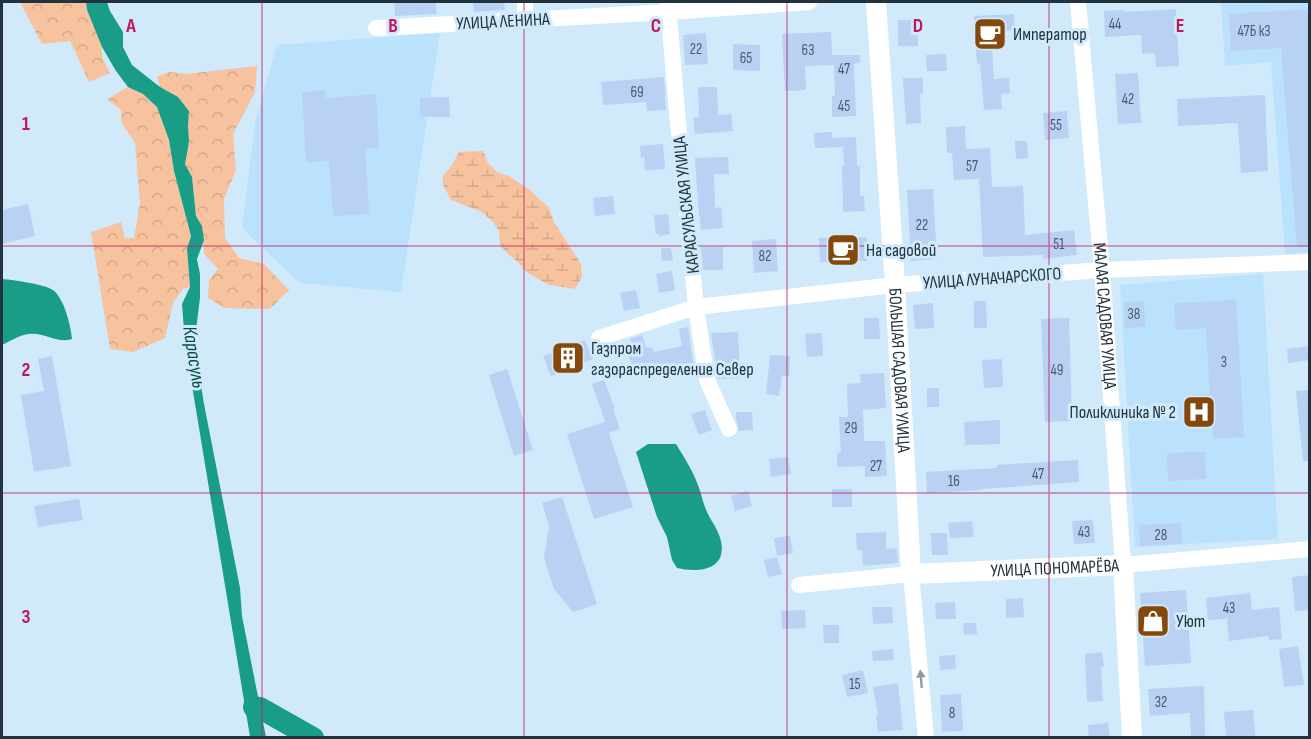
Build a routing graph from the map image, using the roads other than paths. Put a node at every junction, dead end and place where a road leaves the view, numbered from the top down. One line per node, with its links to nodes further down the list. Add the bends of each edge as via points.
1 (525, 2): 6 (street)
2 (809, 2): 5 (street, УЛИЦА ЛЕНИНА)
3 (876, 2): 10 (main road, БОЛЬШАЯ САДОВАЯ УЛИЦА)
4 (1078, 2): 9 (street, МАЛАЯ САДОВАЯ УЛИЦА)
5 (669, 7): 6 (street, УЛИЦА ЛЕНИНА); 11 (street, КАРАСУЛЬСКАЯ УЛИЦА)
6 (525, 20): 7 (street, УЛИЦА ЛЕНИНА)
7 (376, 28)
8 (1310, 262): 9 (street, УЛИЦА ЛУНАЧАРСКОГО)
9 (1102, 270): 10 (street, УЛИЦА ЛУНАЧАРСКОГО); 15 (street, МАЛАЯ САДОВАЯ УЛИЦА)
10 (895, 285): 11 (street, УЛИЦА ЛУНАЧАРСКОГО); 16 (main road, БОЛЬШАЯ САДОВАЯ УЛИЦА)
11 (696, 307): 12 (street); 13 (street, via 707,380)
12 (599, 338)
13 (729, 429)
14 (1310, 549): 15 (street, УЛИЦА ПОНОМАРЁВА)
15 (1123, 565): 16 (main road, УЛИЦА ПОНОМАРЁВА); 19 (main road, МАЛАЯ САДОВАЯ УЛИЦА)
16 (911, 574): 17 (street, УЛИЦА ПОНОМАРЁВА); 18 (street, БОЛЬШАЯ САДОВАЯ УЛИЦА, one-way to 16)
17 (799, 585)
18 (926, 738)
19 (1132, 738)

